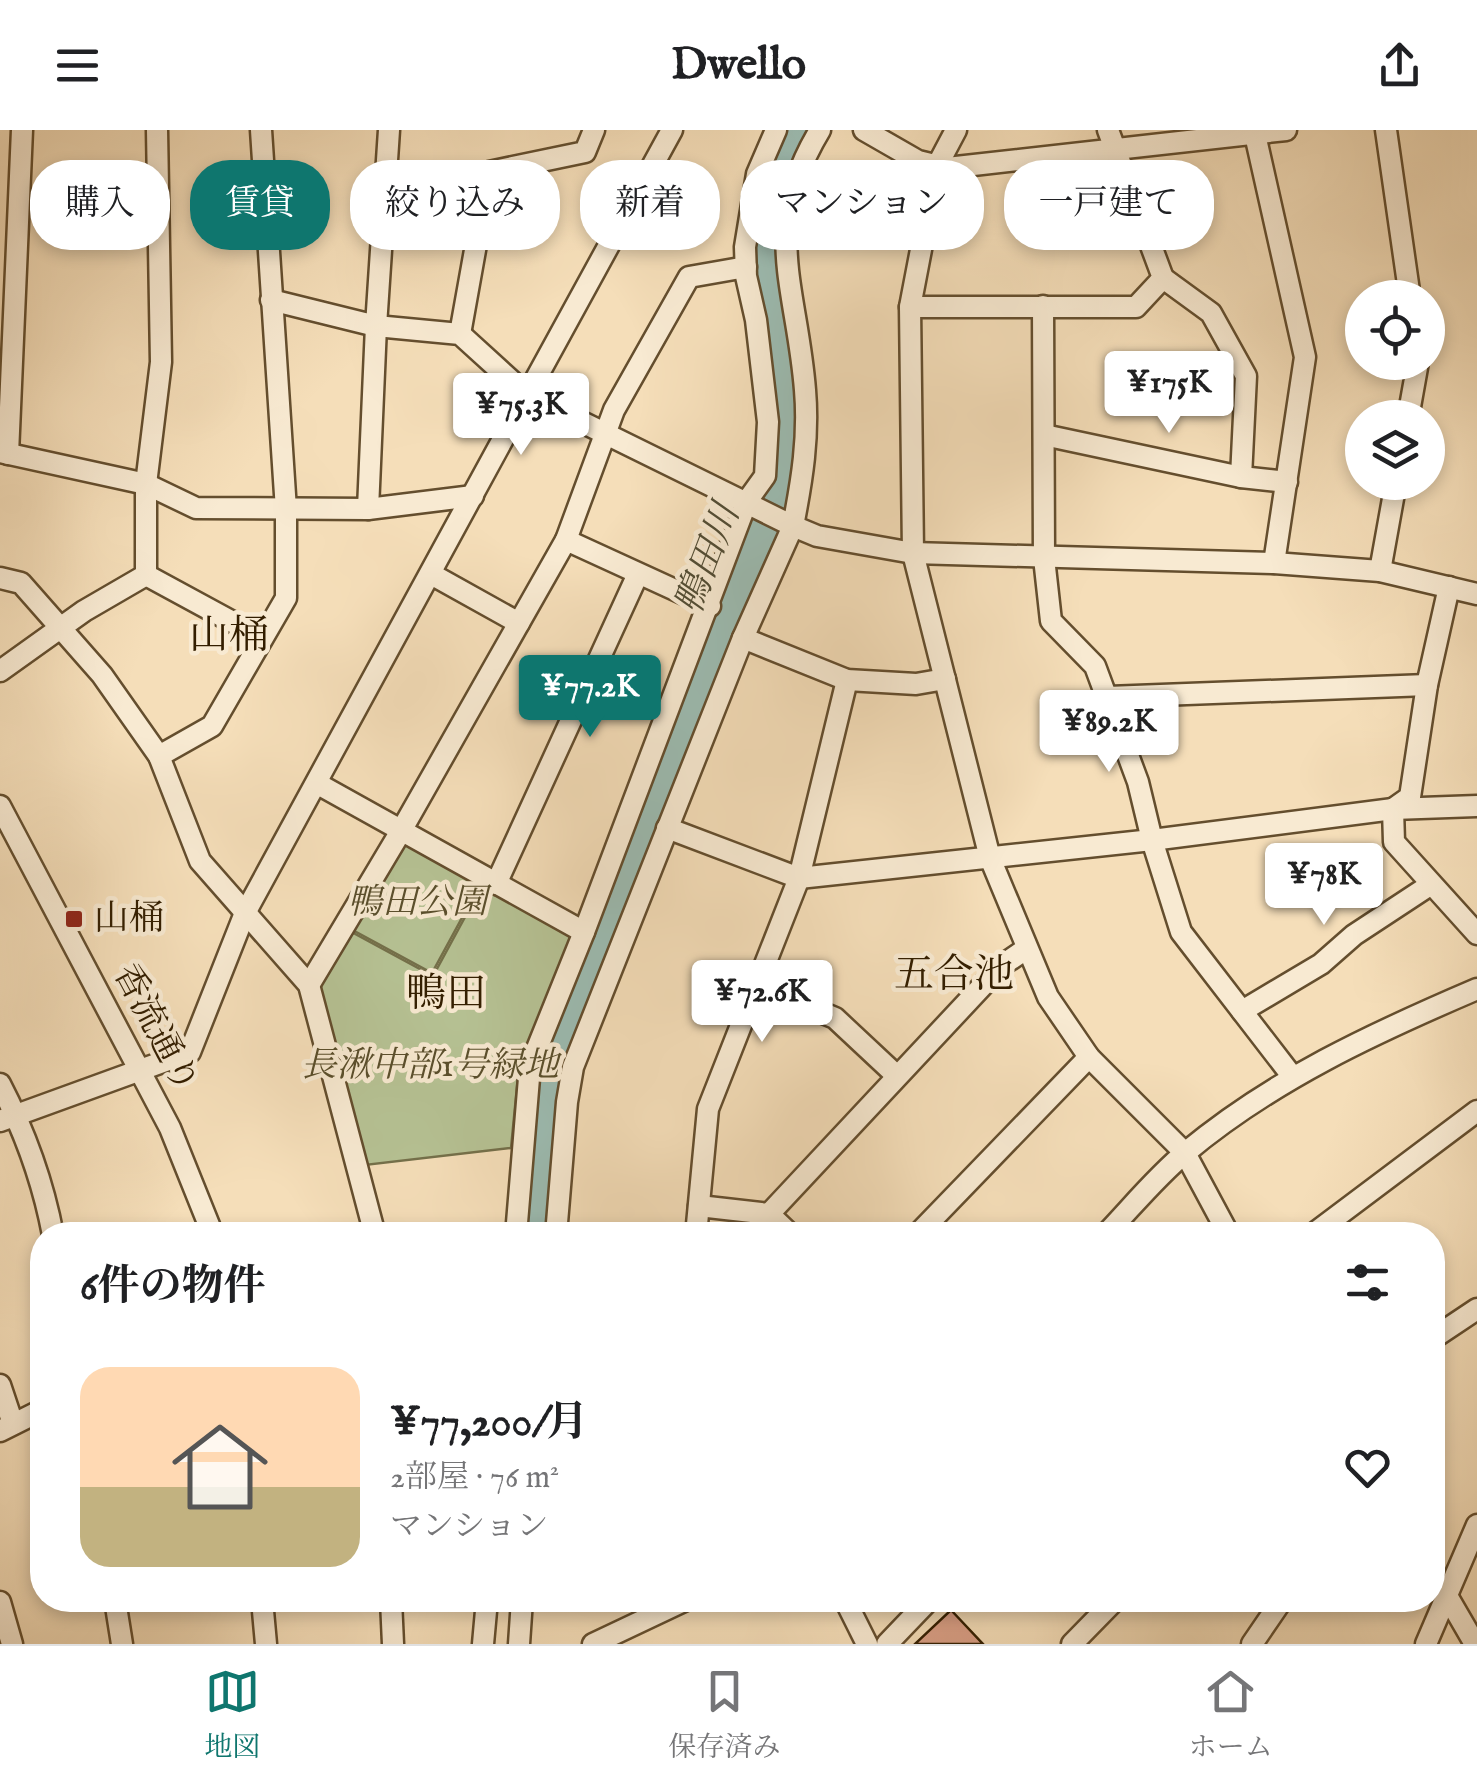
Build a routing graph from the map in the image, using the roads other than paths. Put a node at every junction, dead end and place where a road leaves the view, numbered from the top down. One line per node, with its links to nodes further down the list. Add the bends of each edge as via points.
1 (22, 130): 31 (street)
2 (157, 130): 34 (street, via 161,362)
3 (262, 130): 23 (street)
4 (389, 130): 26 (street)
5 (594, 130): 27 (street, via 585,152 489,172)
6 (672, 130): 28 (street)
7 (776, 130): 20 (street, via 757,174)
8 (820, 130): 40 (street, via 796,176 786,238 805,387 806,462)
9 (864, 130): 16 (street)
10 (956, 130): 17 (street)
11 (1108, 130): 15 (street)
12 (1286, 130): 14 (street)
13 (1386, 130): 22 (street)
14 (1254, 132): 15 (street); 33 (street, via 1305,357)
15 (1117, 150): 18 (street); 21 (street)
16 (916, 160)
17 (939, 160)
18 (984, 162)
19 (921, 250): 25 (street)
20 (746, 267): 29 (street, via 690,277 614,410); 37 (street, via 768,422 765,476)
21 (1163, 278): 24 (street, via 1136,307); 32 (street, via 1212,313 1246,376)
22 (1407, 280)
23 (272, 300): 26 (street); 39 (street)
24 (1043, 306): 25 (street); 30 (street)
25 (910, 308): 42 (street)
26 (376, 326): 27 (street); 38 (street)
27 (460, 334): 28 (street)
28 (526, 395): 29 (street); 35 (street)
29 (607, 434): 37 (street); 41 (street)
30 (1044, 436): 32 (street); 43 (street)
31 (4, 453): 34 (street)
32 (1242, 476): 33 (street)
33 (1287, 482): 44 (street)
34 (146, 484): 39 (street, via 196,508); 46 (street)
35 (473, 496): 38 (street); 47 (street)
36 (1393, 500): 45 (street)
37 (747, 501): 40 (street); 52 (street)
38 (368, 509): 39 (street)
39 (286, 510): 55 (street, via 286,598)
40 (794, 526): 42 (street); 56 (street)
41 (566, 540): 48 (street); 53 (street)
42 (913, 553): 43 (street); 58 (street)
43 (1044, 558): 44 (street); 61 (street, via 1051,622 1096,666)
44 (1274, 562): 45 (street)
45 (1380, 571): 50 (street)
46 (146, 574): 54 (street); 55 (street)
47 (431, 574): 53 (street); 63 (street)
48 (638, 574): 52 (street); 72 (street)
49 (0, 578): 54 (street, via 20,583)
50 (1449, 587): 51 (street); 60 (street)
51 (1477, 594)
52 (710, 606): 75 (street)
53 (519, 623): 68 (street)
54 (59, 629): 57 (street); 62 (street, via 102,674)
55 (262, 638): 62 (street, via 212,726)
56 (744, 638): 59 (street); 67 (street)
57 (0, 672)
58 (945, 679): 59 (street); 70 (street)
59 (848, 680): 71 (street)
60 (1427, 685): 61 (street); 66 (street, via 1410,797)
61 (1108, 697): 69 (street)
62 (159, 756): 74 (street, via 200,860)
63 (318, 784): 68 (street); 74 (street)
64 (0, 806): 83 (street, 香流通り)
65 (1477, 806): 66 (street)
66 (1393, 809): 69 (street); 73 (street, via 1394,842)
67 (668, 828): 71 (street); 96 (street, via 574,1067)
68 (401, 831): 72 (street); 78 (street)
69 (1152, 840): 70 (street); 81 (street, via 1181,932)
70 (990, 858): 71 (street); 77 (street)
71 (799, 878): 79 (street)
72 (496, 884): 75 (street)
73 (1430, 885): 76 (street); 81 (street)
74 (245, 913): 78 (street); 83 (street, via 190,1052)
75 (584, 932): 95 (street, via 530,1066)
76 (1477, 934)
77 (1026, 949): 82 (street, via 1048,997); 84 (street, via 1001,966)
78 (309, 985): 94 (street)
79 (759, 986): 84 (street, via 834,1018); 90 (street, via 708,1110)
80 (1477, 988): 85 (street)
81 (1242, 1011): 85 (street)
82 (1089, 1056): 89 (street); 99 (street)
83 (141, 1071): 88 (street); 93 (street, 香流通り)
84 (897, 1076): 91 (street)
85 (1292, 1076): 89 (street)
86 (0, 1084): 88 (street)
87 (1477, 1111): 102 (street)
88 (8, 1118): 92 (street, via 45,1195)
89 (1184, 1154): 100 (street); 101 (street)
90 (699, 1206): 91 (street); 97 (street)
91 (769, 1214): 98 (street)
92 (50, 1222)
93 (208, 1222)
94 (372, 1222)
95 (517, 1222)
96 (557, 1222)
97 (697, 1222)
98 (777, 1222)
99 (929, 1222)
100 (1118, 1222)
101 (1221, 1222)
102 (1329, 1222)
103 (1477, 1309): 104 (street)
104 (1445, 1330)
105 (0, 1385): 107 (street)
106 (30, 1416): 107 (street)
107 (6, 1427)
108 (1477, 1524): 109 (street)
109 (1446, 1594): 134 (street)
110 (0, 1602): 122 (street)
111 (117, 1612): 123 (street)
112 (263, 1612): 124 (street)
113 (392, 1612): 125 (street)
114 (486, 1612): 126 (street)
115 (521, 1612): 127 (street)
116 (651, 1612): 128 (street)
117 (852, 1612): 129 (street)
118 (918, 1612): 130 (street)
119 (1103, 1612): 131 (street)
120 (1274, 1612): 132 (street)
121 (1439, 1612): 133 (street)
122 (12, 1644)
123 (122, 1644)
124 (266, 1644)
125 (393, 1644)
126 (483, 1644)
127 (520, 1644)
128 (592, 1644)
129 (867, 1644)
130 (887, 1644)
131 (1072, 1644)
132 (1252, 1644)
133 (1426, 1644)
134 (1475, 1644)

